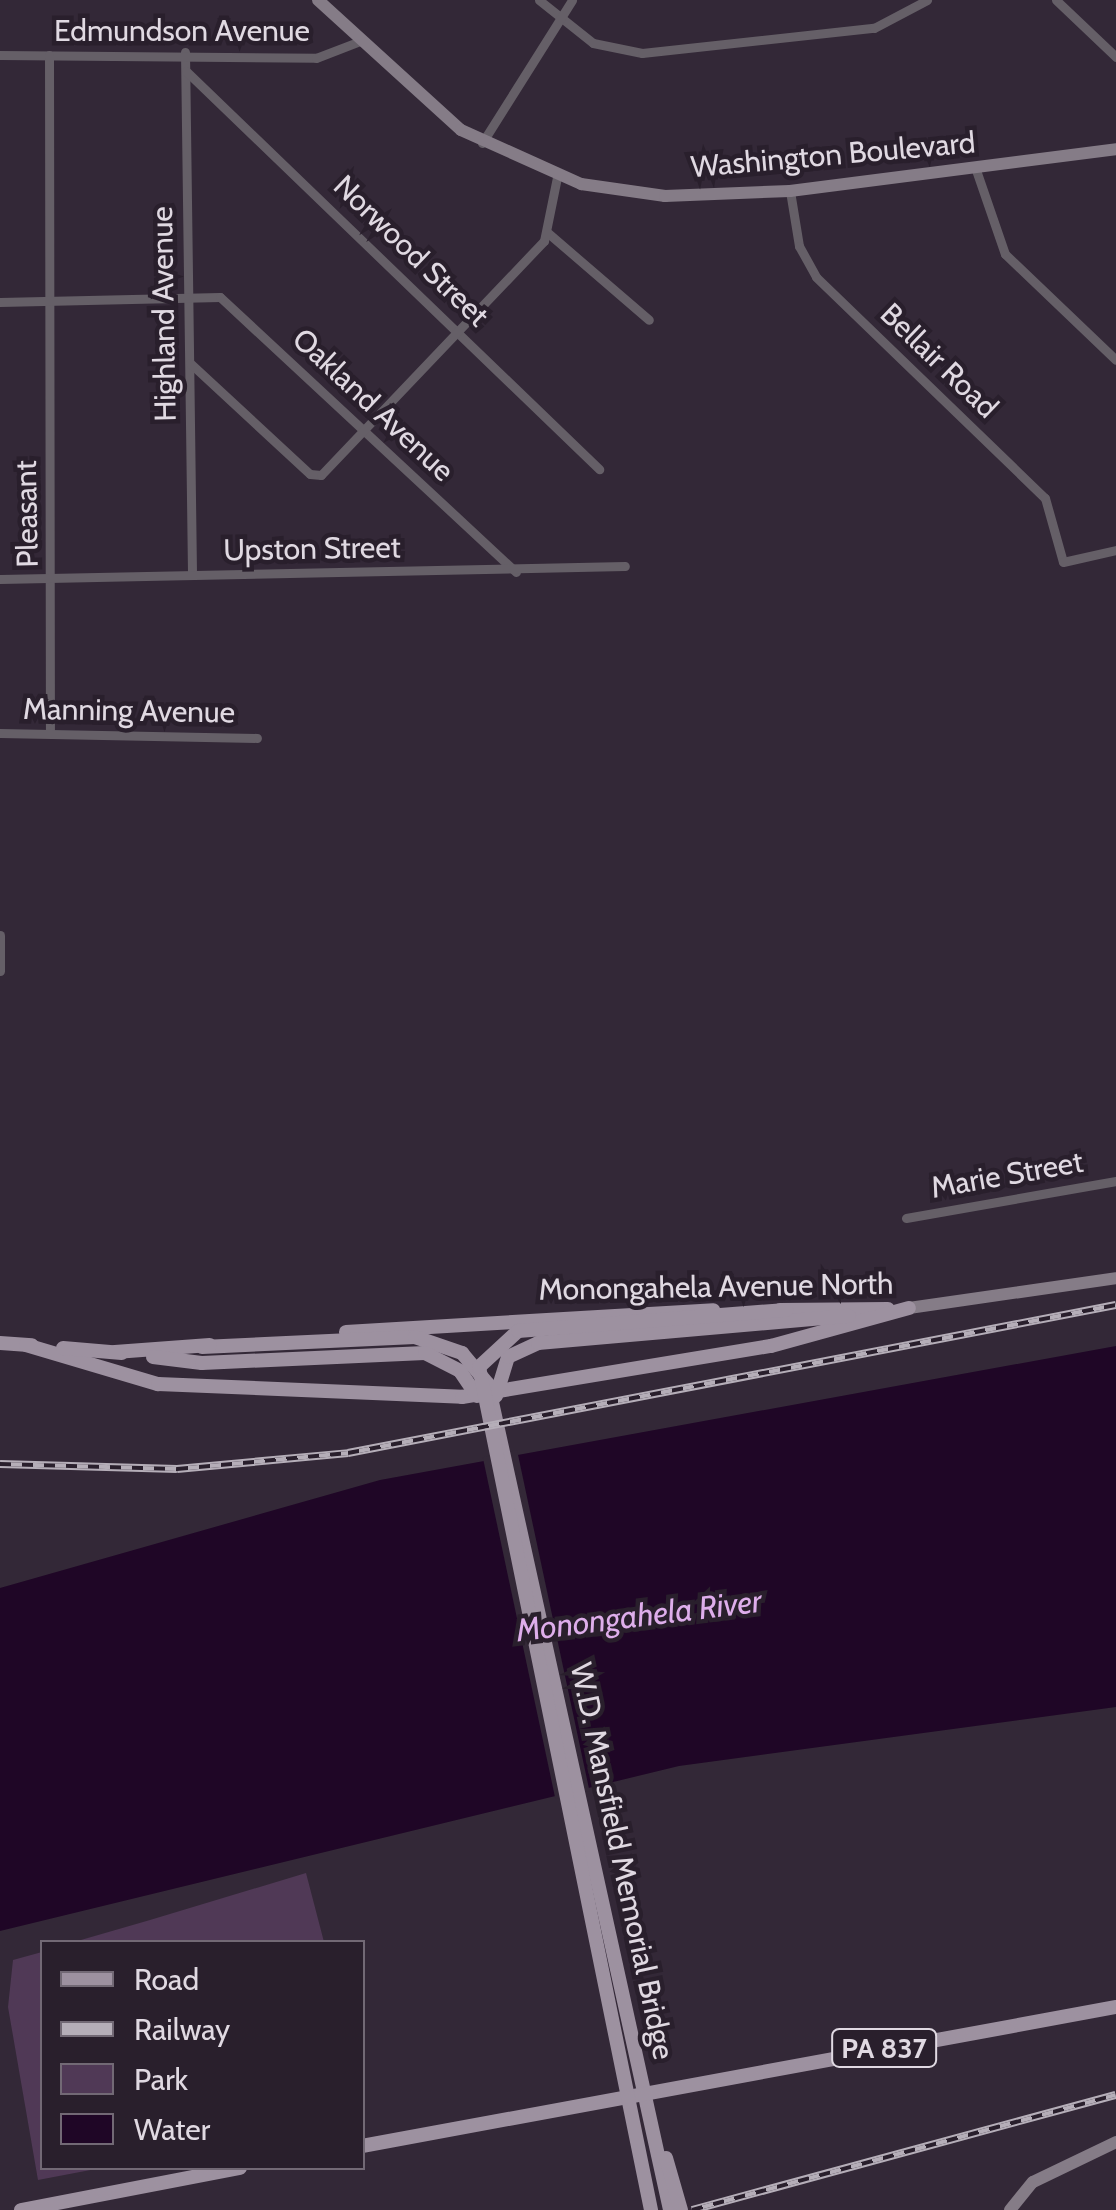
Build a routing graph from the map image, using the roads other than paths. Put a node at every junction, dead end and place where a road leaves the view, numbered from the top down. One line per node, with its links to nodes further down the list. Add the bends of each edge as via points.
1 (318, 0): 7 (street, Washington Boulevard)
2 (539, 0): 6 (street)
3 (572, 0): 6 (street)
4 (927, 0): 6 (street, via 874,28 642,53 593,42)
5 (1056, 0): 11 (street)
6 (558, 16): 13 (street)
7 (360, 41): 8 (street, Edmundson Avenue, via 316,58); 13 (street, Washington Boulevard)
8 (185, 52): 10 (street, Edmundson Avenue); 12 (street, Highland Avenue)
9 (0, 54): 10 (street, Edmundson Avenue)
10 (49, 55): 20 (street, Pleasant)
11 (1116, 57)
12 (186, 71): 21 (street, Highland Avenue); 23 (street, Norwood Street)
13 (482, 143): 16 (street, Washington Boulevard)
14 (1116, 149): 15 (street, Washington Boulevard)
15 (976, 168): 17 (street, Washington Boulevard); 24 (street, via 1005,254)
16 (557, 177): 17 (street, Washington Boulevard, via 665,196); 18 (street)
17 (790, 191): 28 (street, Bellair Road, via 816,277 1046,498 1063,562)
18 (548, 233): 22 (street); 23 (street)
19 (0, 302): 20 (street)
20 (50, 302): 21 (street); 33 (street, Pleasant)
21 (190, 302): 25 (street, Highland Avenue); 26 (street, Oakland Avenue, via 220,297)
22 (649, 320)
23 (458, 330): 26 (street); 27 (street, Norwood Street)
24 (1116, 360)
25 (190, 363): 26 (street, via 310,474 322,474); 31 (street, Highland Avenue)
26 (365, 431): 30 (street, Oakland Avenue)
27 (599, 469)
28 (1116, 550)
29 (625, 566): 30 (street, Upston Street)
30 (516, 572): 31 (street, Upston Street)
31 (192, 575): 33 (street, Upston Street)
32 (0, 578): 33 (street, Upston Street)
33 (53, 579): 35 (street, Pleasant)
34 (0, 733): 35 (street, Manning Avenue)
35 (50, 733): 36 (street, Manning Avenue)
36 (257, 738)
37 (0, 935): 38 (street)
38 (0, 971)
39 (1116, 1181): 40 (street, Marie Street)
40 (906, 1218)
41 (1116, 1278): 42 (street)
42 (909, 1308): 43 (main road, Monongahela Avenue North); 45 (main road, Monongahela Avenue North, via 771,1346 462,1397 158,1384); 48 (main road, via 538,1344 508,1357)
43 (786, 1310): 46 (main road, Monongahela Avenue North, via 519,1319); 48 (main road, via 518,1332)
44 (0, 1343): 45 (main road)
45 (26, 1345): 47 (main road)
46 (202, 1347): 47 (main road, Monongahela Avenue North); 48 (main road, via 416,1337)
47 (115, 1352): 48 (main road, via 202,1363 426,1353)
48 (483, 1380): 49 (main road); 49 (main road)
49 (490, 1409): 51 (main road, W.D. Mansfield Memorial Bridge); 56 (main road, W.D. Mansfield Memorial Bridge)
50 (1116, 2006): 51 (main road, PA 837)
51 (647, 2088): 53 (main road, PA 837); 57 (main road, W.D. Mansfield Memorial Bridge); 58 (main road)
52 (1116, 2142): 59 (street, via 1033,2182)
53 (365, 2145)
54 (230, 2170): 55 (main road)
55 (21, 2210)
56 (651, 2210)
57 (670, 2210)
58 (680, 2210)
59 (1010, 2210)

